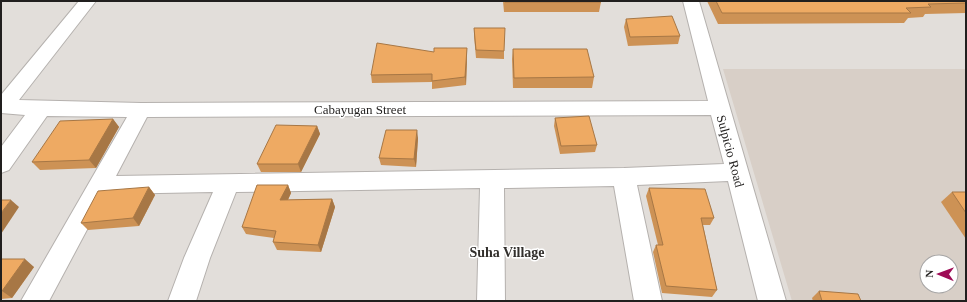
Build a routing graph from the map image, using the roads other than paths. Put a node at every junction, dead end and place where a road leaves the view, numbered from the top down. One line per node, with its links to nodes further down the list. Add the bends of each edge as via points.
1 (88, 1): 3 (street)
2 (691, 1): 4 (street, Sulpicio Road)
3 (2, 106): 5 (street, Cabayugan Street)
4 (719, 108): 6 (street, Cabayugan Street); 8 (street, Sulpicio Road)
5 (41, 109): 6 (street, Cabayugan Street); 7 (street)
6 (141, 110): 12 (street)
7 (1, 164)
8 (737, 172): 9 (street); 17 (street, Sulpicio Road)
9 (624, 177): 10 (street); 16 (street)
10 (492, 179): 11 (street); 15 (street)
11 (229, 182): 12 (street); 14 (street)
12 (99, 185): 13 (street)
13 (35, 301)
14 (182, 301)
15 (491, 301)
16 (648, 301)
17 (772, 301)

